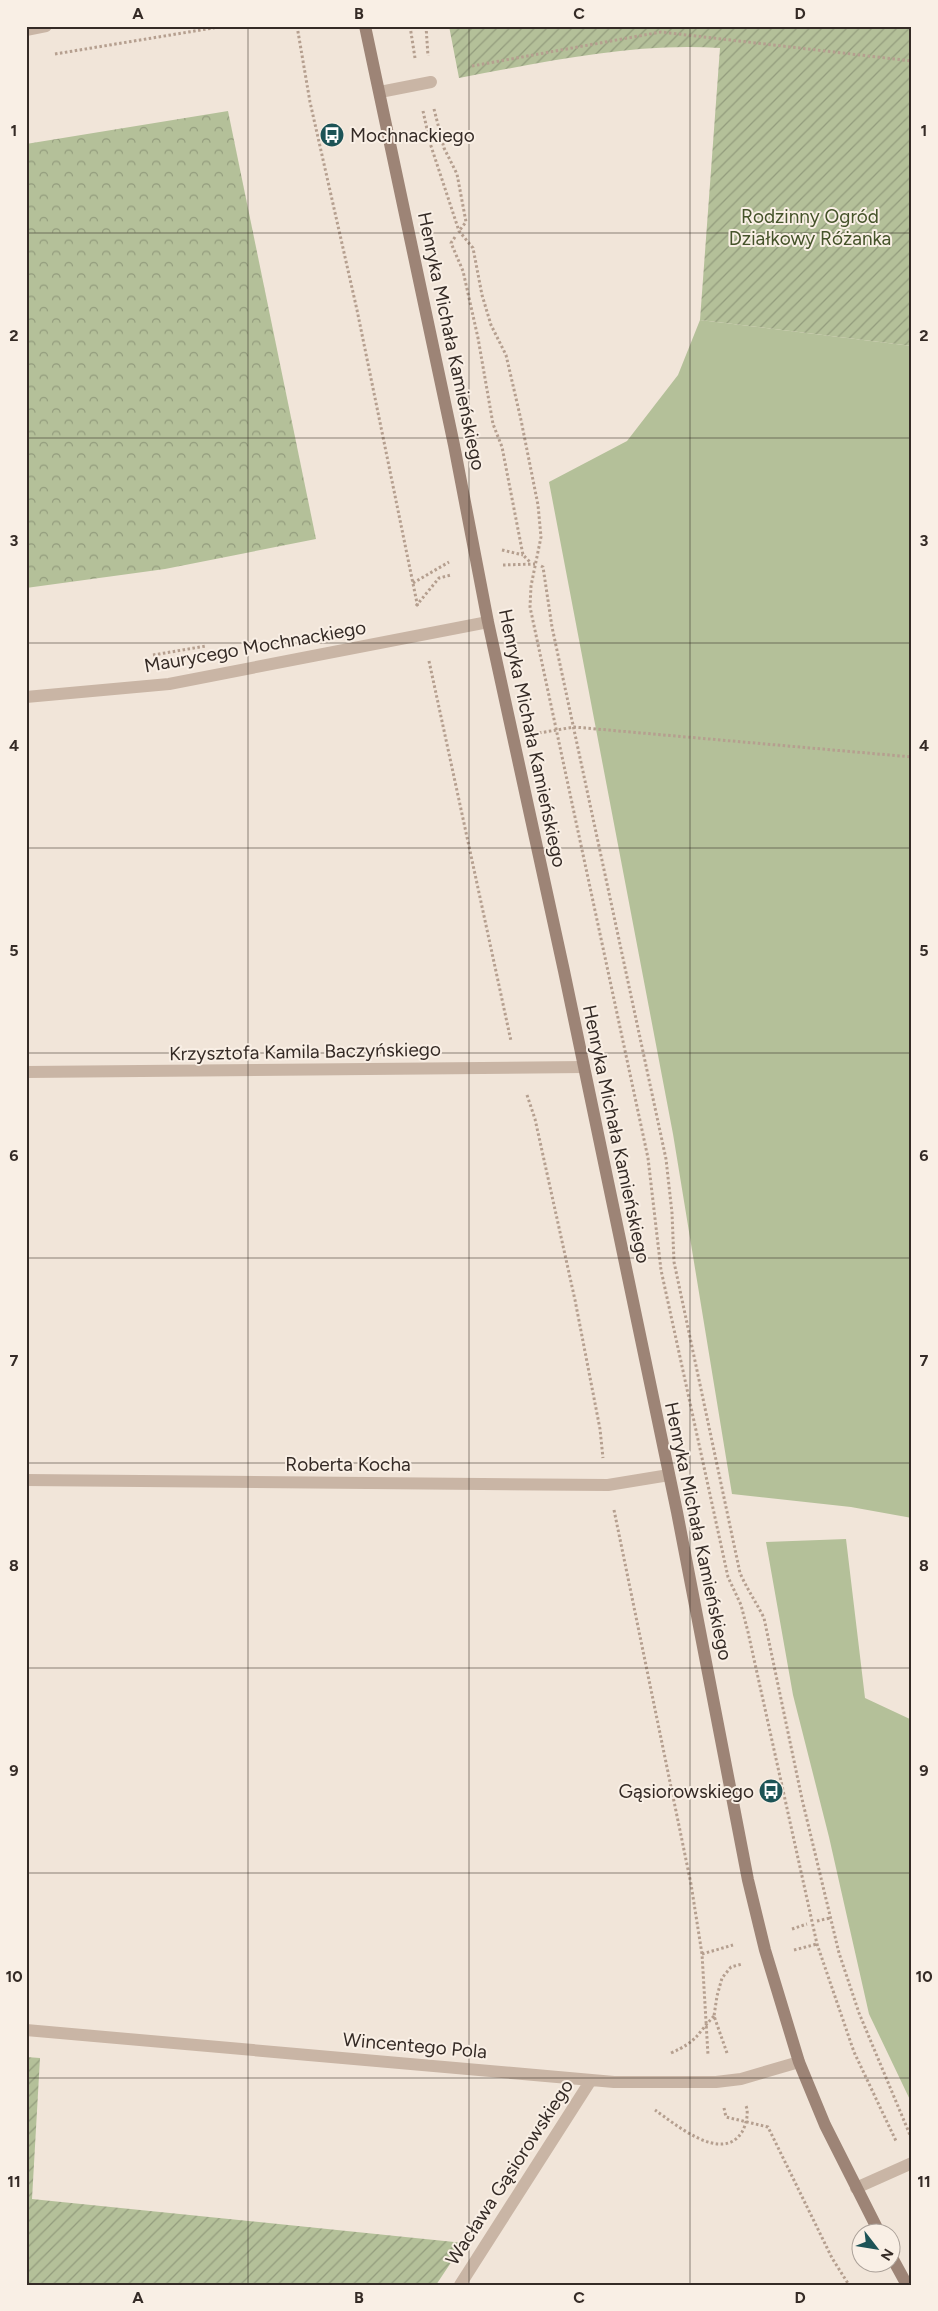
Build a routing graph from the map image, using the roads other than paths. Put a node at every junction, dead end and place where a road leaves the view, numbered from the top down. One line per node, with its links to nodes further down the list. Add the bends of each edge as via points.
1 (46, 26): 3 (street)
2 (366, 26): 5 (street, Henryka Michała Kamieńskiego)
3 (26, 30)
4 (431, 82): 5 (street)
5 (380, 92): 6 (street, Henryka Michała Kamieńskiego)
6 (488, 622): 7 (street, Maurycego Mochnackiego, via 169,684); 8 (street, Henryka Michała Kamieńskiego)
7 (26, 697)
8 (584, 1067): 9 (street, Krzysztofa Kamila Baczyńskiego); 10 (street, Henryka Michała Kamieńskiego)
9 (26, 1072)
10 (669, 1475): 11 (street, Roberta Kocha, via 608,1485); 13 (street, Henryka Michała Kamieńskiego, via 748,1880 765,1950)
11 (26, 1480)
12 (26, 2030): 14 (street, Wincentego Pola)
13 (799, 2062): 14 (street, Wincentego Pola, via 716,2082); 16 (street, Henryka Michała Kamieńskiego)
14 (591, 2080): 18 (street, Wacława Gąsiorowskiego)
15 (912, 2163): 16 (street)
16 (856, 2188): 17 (street, Henryka Michała Kamieńskiego)
17 (875, 2224)
18 (460, 2285)

